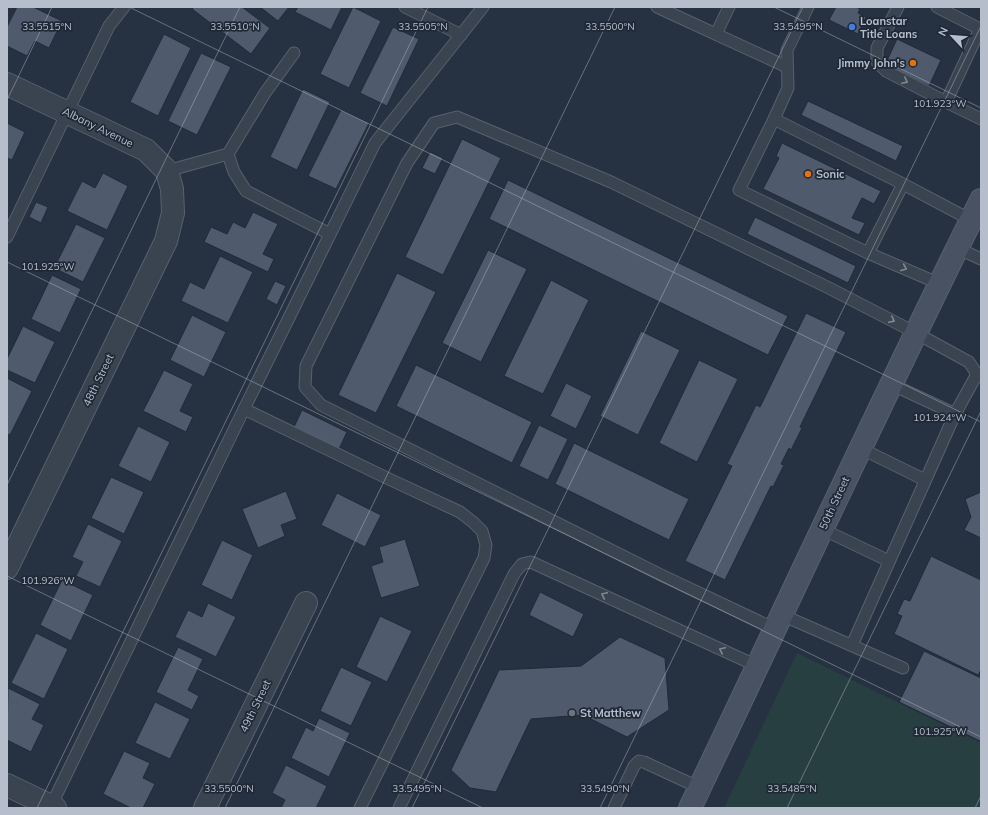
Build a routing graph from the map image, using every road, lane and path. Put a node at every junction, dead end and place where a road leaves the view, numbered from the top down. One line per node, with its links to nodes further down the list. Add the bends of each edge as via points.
1 (124, 7): 15 (lane, via 109,26)
2 (405, 7): 10 (lane)
3 (484, 7): 10 (lane)
4 (657, 7): 9 (lane)
5 (729, 7): 9 (lane)
6 (808, 7): 12 (lane, via 787,50)
7 (898, 7): 14 (lane, one-way to 14, via 877,48 877,62 886,71)
8 (938, 7): 14 (lane, via 980,29)
9 (716, 34): 12 (lane)
10 (461, 35): 23 (lane, via 375,143)
11 (294, 53): 18 (lane, via 265,93)
12 (787, 67): 16 (lane, via 788,88)
13 (7, 84): 15 (street, Albany Avenue)
14 (946, 102): 17 (lane)
15 (68, 113): 19 (street, Albany Avenue, via 146,150); 24 (lane)
16 (774, 119): 20 (lane); 26 (lane, via 739,190)
17 (981, 119)
18 (228, 154): 19 (lane); 23 (lane, via 234,172 246,191)
19 (170, 180): 38 (street, 48th Street, via 173,213 166,241)
20 (903, 184): 22 (lane); 26 (lane)
21 (981, 200): 22 (main road, 50th Street)
22 (971, 220): 25 (main road, 50th Street)
23 (330, 234): 32 (lane)
24 (7, 237)
25 (957, 248): 27 (lane); 28 (main road, 50th Street)
26 (868, 253): 28 (lane, one-way to 28)
27 (981, 259)
28 (940, 284): 29 (main road, 50th Street)
29 (916, 333): 30 (lane, via 969,362); 31 (main road, 50th Street); 40 (lane, one-way to 29, via 712,599 661,575 321,405 305,387 306,366 407,163 434,123 457,117 611,182)
30 (979, 375): 33 (lane)
31 (891, 384): 33 (lane); 34 (main road, 50th Street)
32 (244, 409): 46 (lane); 48 (lane, via 460,512 482,531 486,545 484,558)
33 (955, 414): 35 (lane)
34 (860, 448): 35 (lane); 36 (main road, 50th Street)
35 (925, 480): 37 (lane)
36 (822, 529): 37 (lane); 40 (main road, 50th Street)
37 (889, 561): 41 (lane)
38 (7, 568)
39 (306, 603): 47 (street, 49th Street)
40 (778, 622): 41 (lane); 42 (main road, 50th Street)
41 (852, 645): 43 (lane)
42 (757, 666): 45 (main road, 50th Street); 49 (lane, one-way to 49, via 531,562 522,564 514,574)
43 (903, 668)
44 (7, 785): 46 (street)
45 (700, 788): 50 (lane, via 639,761 634,766); 51 (main road, 50th Street)
46 (52, 807)
47 (205, 808)
48 (360, 808)
49 (399, 808)
50 (614, 808)
51 (690, 808)

